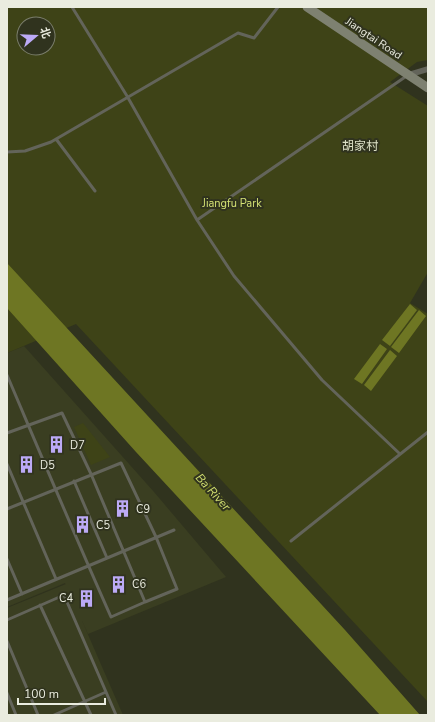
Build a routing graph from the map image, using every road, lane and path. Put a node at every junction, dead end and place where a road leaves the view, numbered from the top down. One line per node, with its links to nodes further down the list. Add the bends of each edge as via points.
1 (72, 7): 7 (lane)
2 (278, 7): 7 (lane, via 254,38 238,33)
3 (308, 7): 5 (main road, Jiangtai Road)
4 (428, 69): 5 (street)
5 (408, 75): 6 (main road, Jiangtai Road); 11 (lane)
6 (428, 88)
7 (127, 96): 8 (lane); 11 (lane)
8 (56, 139): 9 (lane, via 25,151); 10 (lane)
9 (7, 152)
10 (95, 191)
11 (197, 220): 16 (lane, via 234,276 322,380)
12 (7, 375): 13 (lane)
13 (28, 424): 15 (lane); 18 (lane, via 62,413); 20 (lane)
14 (428, 432): 16 (lane)
15 (7, 433)
16 (400, 454): 25 (lane)
17 (7, 464): 21 (lane)
18 (92, 474): 19 (lane); 24 (lane, via 121,463); 26 (lane)
19 (74, 481): 20 (lane); 27 (lane)
20 (55, 489): 21 (lane); 29 (lane)
21 (23, 503): 22 (lane); 30 (lane)
22 (7, 509)
23 (174, 530): 24 (lane)
24 (156, 537): 26 (lane); 33 (lane, via 177,589)
25 (291, 541)
26 (124, 551): 27 (lane); 33 (lane)
27 (107, 558): 29 (lane)
28 (7, 559): 31 (lane)
29 (88, 566): 30 (lane); 33 (lane, via 111,617)
30 (56, 580): 31 (lane)
31 (22, 594): 32 (lane)
32 (7, 600)
33 (145, 602)
34 (40, 605): 35 (lane); 37 (lane, via 64,595); 39 (lane)
35 (7, 620)
36 (7, 641): 41 (lane)
37 (106, 692): 39 (lane); 44 (lane)
38 (7, 693): 40 (lane)
39 (85, 701): 42 (lane); 43 (lane)
40 (16, 715)
41 (38, 715)
42 (54, 715)
43 (91, 715)
44 (116, 715)

